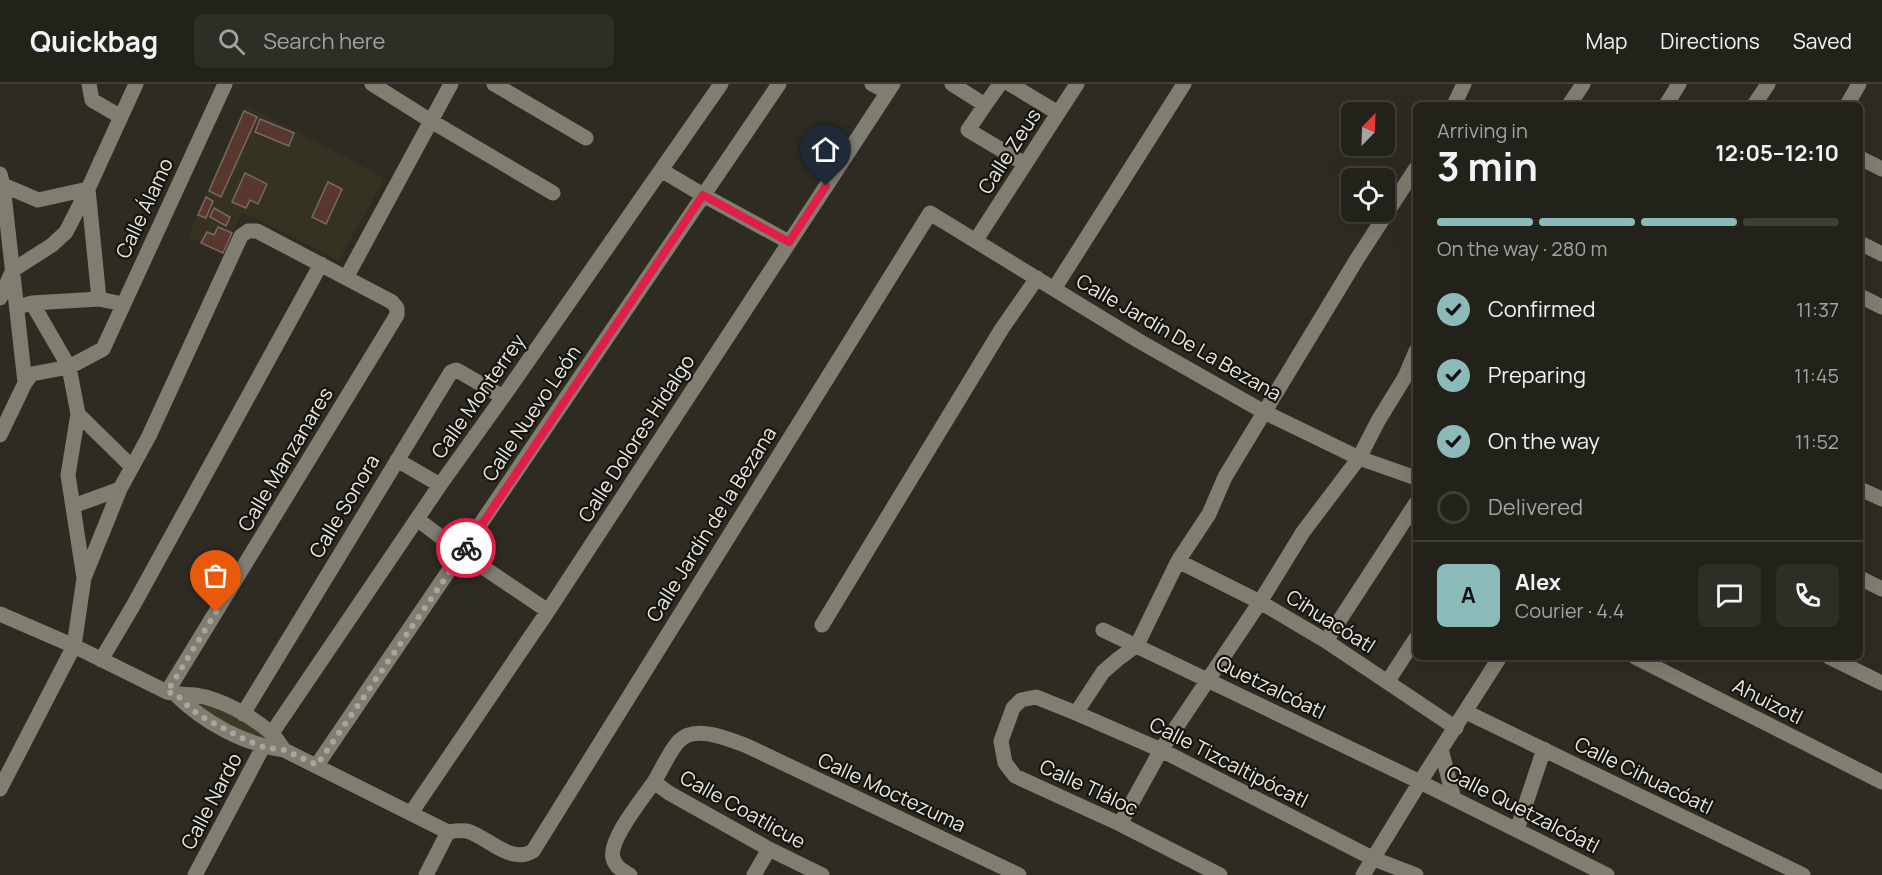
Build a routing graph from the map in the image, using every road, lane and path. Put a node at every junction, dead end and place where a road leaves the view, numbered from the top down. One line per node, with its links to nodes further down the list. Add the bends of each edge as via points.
1 (88, 84): 28 (street, via 92,100)
2 (136, 84): 28 (street)
3 (225, 84): 56 (street, Calle Álamo)
4 (372, 84): 29 (street)
5 (451, 84): 29 (street)
6 (494, 84): 30 (street)
7 (721, 84): 34 (street, Calle Monterrey)
8 (779, 84): 39 (street, Calle Nuevo León)
9 (872, 84): 20 (street)
10 (1000, 84): 26 (street)
11 (1010, 84): 27 (street)
12 (1077, 84): 27 (street, Calle Zeus)
13 (1184, 84): 51 (street)
14 (1464, 84): 21 (street)
15 (1583, 84): 22 (street)
16 (1679, 84): 23 (street)
17 (1768, 84): 24 (street)
18 (1860, 84): 25 (street)
19 (961, 86): 26 (street)
20 (890, 88): 44 (street, Calle Dolores Hidalgo)
21 (1455, 102)
22 (1571, 102)
23 (1668, 102)
24 (1756, 102)
25 (1849, 102)
26 (985, 105): 32 (street, via 968,130)
27 (1058, 113): 32 (street, Calle Zeus)
28 (121, 117): 37 (street)
29 (431, 121): 38 (street); 49 (street)
30 (586, 138)
31 (1863, 160): 33 (street)
32 (1025, 164): 43 (street, Calle Zeus)
33 (1882, 169)
34 (661, 170): 39 (street); 62 (street, Calle Monterrey)
35 (1413, 173): 63 (street)
36 (1, 180): 40 (street); 41 (street)
37 (88, 189): 40 (street, via 38,200); 48 (street, via 66,232); 54 (street)
38 (553, 193)
39 (703, 195): 44 (street); 77 (street, Calle Nuevo León)
40 (29, 196): 41 (street)
41 (3, 213): 48 (street)
42 (930, 213): 43 (street, Calle Jardín De La Bezana); 119 (street, Calle Jardín de la Bezana, via 533,851 516,856 467,831)
43 (976, 240): 50 (street, Calle Jardín De La Bezana)
44 (789, 242): 83 (street, Calle Dolores Hidalgo)
45 (1863, 244): 46 (street)
46 (1882, 254)
47 (321, 264): 49 (street); 68 (street, via 257,231 241,236); 91 (street)
48 (12, 270): 52 (street); 57 (street)
49 (346, 278): 98 (street, Calle Manzanares, via 392,303 398,308 398,315)
50 (1037, 278): 51 (street, Calle Jardín De La Bezana); 85 (street, via 1001,330)
51 (1054, 289): 63 (street, Calle Jardín De La Bezana)
52 (0, 298)
53 (1863, 298): 58 (street)
54 (99, 299): 55 (street); 56 (street)
55 (32, 303): 57 (street); 60 (street)
56 (123, 304): 60 (street, Calle Álamo, via 103,349)
57 (17, 307): 61 (street)
58 (1882, 307)
59 (1413, 358): 66 (street)
60 (69, 367): 61 (street, via 32,374); 64 (street)
61 (25, 383): 65 (street)
62 (504, 397): 67 (street, Calle Sonora, via 456,370 451,372); 70 (street, Calle Monterrey)
63 (1264, 412): 66 (street, Calle Jardín De La Bezana); 78 (street)
64 (78, 414): 68 (street); 74 (street, via 68,475)
65 (0, 435)
66 (1359, 458): 69 (street, Calle Jardín De La Bezana); 82 (street, via 1303,532)
67 (397, 459): 70 (street); 102 (street, Calle Sonora)
68 (132, 467): 71 (street)
69 (1413, 477)
70 (440, 485): 76 (street, Calle Monterrey)
71 (120, 489): 74 (street); 79 (street)
72 (1863, 490): 73 (street)
73 (1882, 500)
74 (73, 506): 79 (street)
75 (1413, 508): 87 (street)
76 (417, 519): 77 (street); 104 (street, Calle Monterrey)
77 (462, 553): 83 (street); 110 (street, Calle Nuevo León)
78 (1179, 561): 82 (street, Cihuacóatl); 89 (street)
79 (84, 578): 90 (street)
80 (1863, 580): 81 (street)
81 (1882, 589)
82 (1260, 602): 87 (street, Cihuacóatl); 95 (street)
83 (548, 611): 116 (street, Calle Dolores Hidalgo)
84 (0, 614): 90 (street)
85 (822, 625)
86 (1103, 630): 89 (street, Quetzalcóatl)
87 (1326, 641): 96 (street, Cihuacóatl)
88 (1413, 643): 96 (street)
89 (1137, 645): 95 (street, Quetzalcóatl); 100 (street, via 1103,672)
90 (74, 646): 91 (street); 114 (street)
91 (100, 660): 98 (street)
92 (1498, 660): 101 (street)
93 (1641, 660): 113 (street, Ahuizotl)
94 (1835, 660): 97 (street)
95 (1208, 680): 109 (street); 112 (street, Quetzalcóatl)
96 (1388, 681): 103 (street, Cihuacóatl)
97 (1882, 683)
98 (171, 693): 102 (street, via 220,702); 105 (street, via 206,719)
99 (1021, 700): 100 (street, Calle Tizcaltipócatl, via 1036,697); 117 (street, Calle Tláloc, via 1013,708 1001,741 1010,770 1015,776)
100 (1076, 712): 109 (street, Calle Tizcaltipócatl)
101 (1466, 712): 103 (street); 107 (street, Calle Cihuacóatl)
102 (243, 714): 104 (street)
103 (1456, 728): 106 (street)
104 (272, 733): 108 (street)
105 (263, 747): 108 (street); 122 (street, Calle Nardo)
106 (1441, 749): 112 (street); 115 (street)
107 (1544, 749): 118 (street); 132 (street, Calle Cihuacóatl)
108 (284, 750): 110 (street)
109 (1161, 750): 117 (street); 121 (street, Calle Tizcaltipócatl)
110 (317, 765): 116 (street)
111 (654, 782): 120 (street, Calle Coatlicue); 124 (street, Calle Coatlicue, via 627,819 614,846 612,858); 127 (street, Calle Moctezuma, via 679,740 696,732 728,739)
112 (1420, 782): 115 (street, Calle Quetzalcóatl); 121 (street)
113 (1882, 782)
114 (0, 789)
115 (1454, 799): 118 (street, Calle Quetzalcóatl)
116 (411, 813): 119 (street)
117 (1120, 824): 128 (street, Calle Tláloc)
118 (1517, 830): 131 (street, Calle Quetzalcóatl)
119 (448, 832): 123 (street)
120 (770, 849): 125 (street); 126 (street, Calle Coatlicue)
121 (1374, 859): 129 (street); 130 (street, Calle Tizcaltipócatl)
122 (195, 875)
123 (426, 875)
124 (630, 875)
125 (754, 875)
126 (822, 875)
127 (1019, 875)
128 (1220, 875)
129 (1363, 875)
130 (1416, 875)
131 (1607, 875)
132 (1803, 875)

